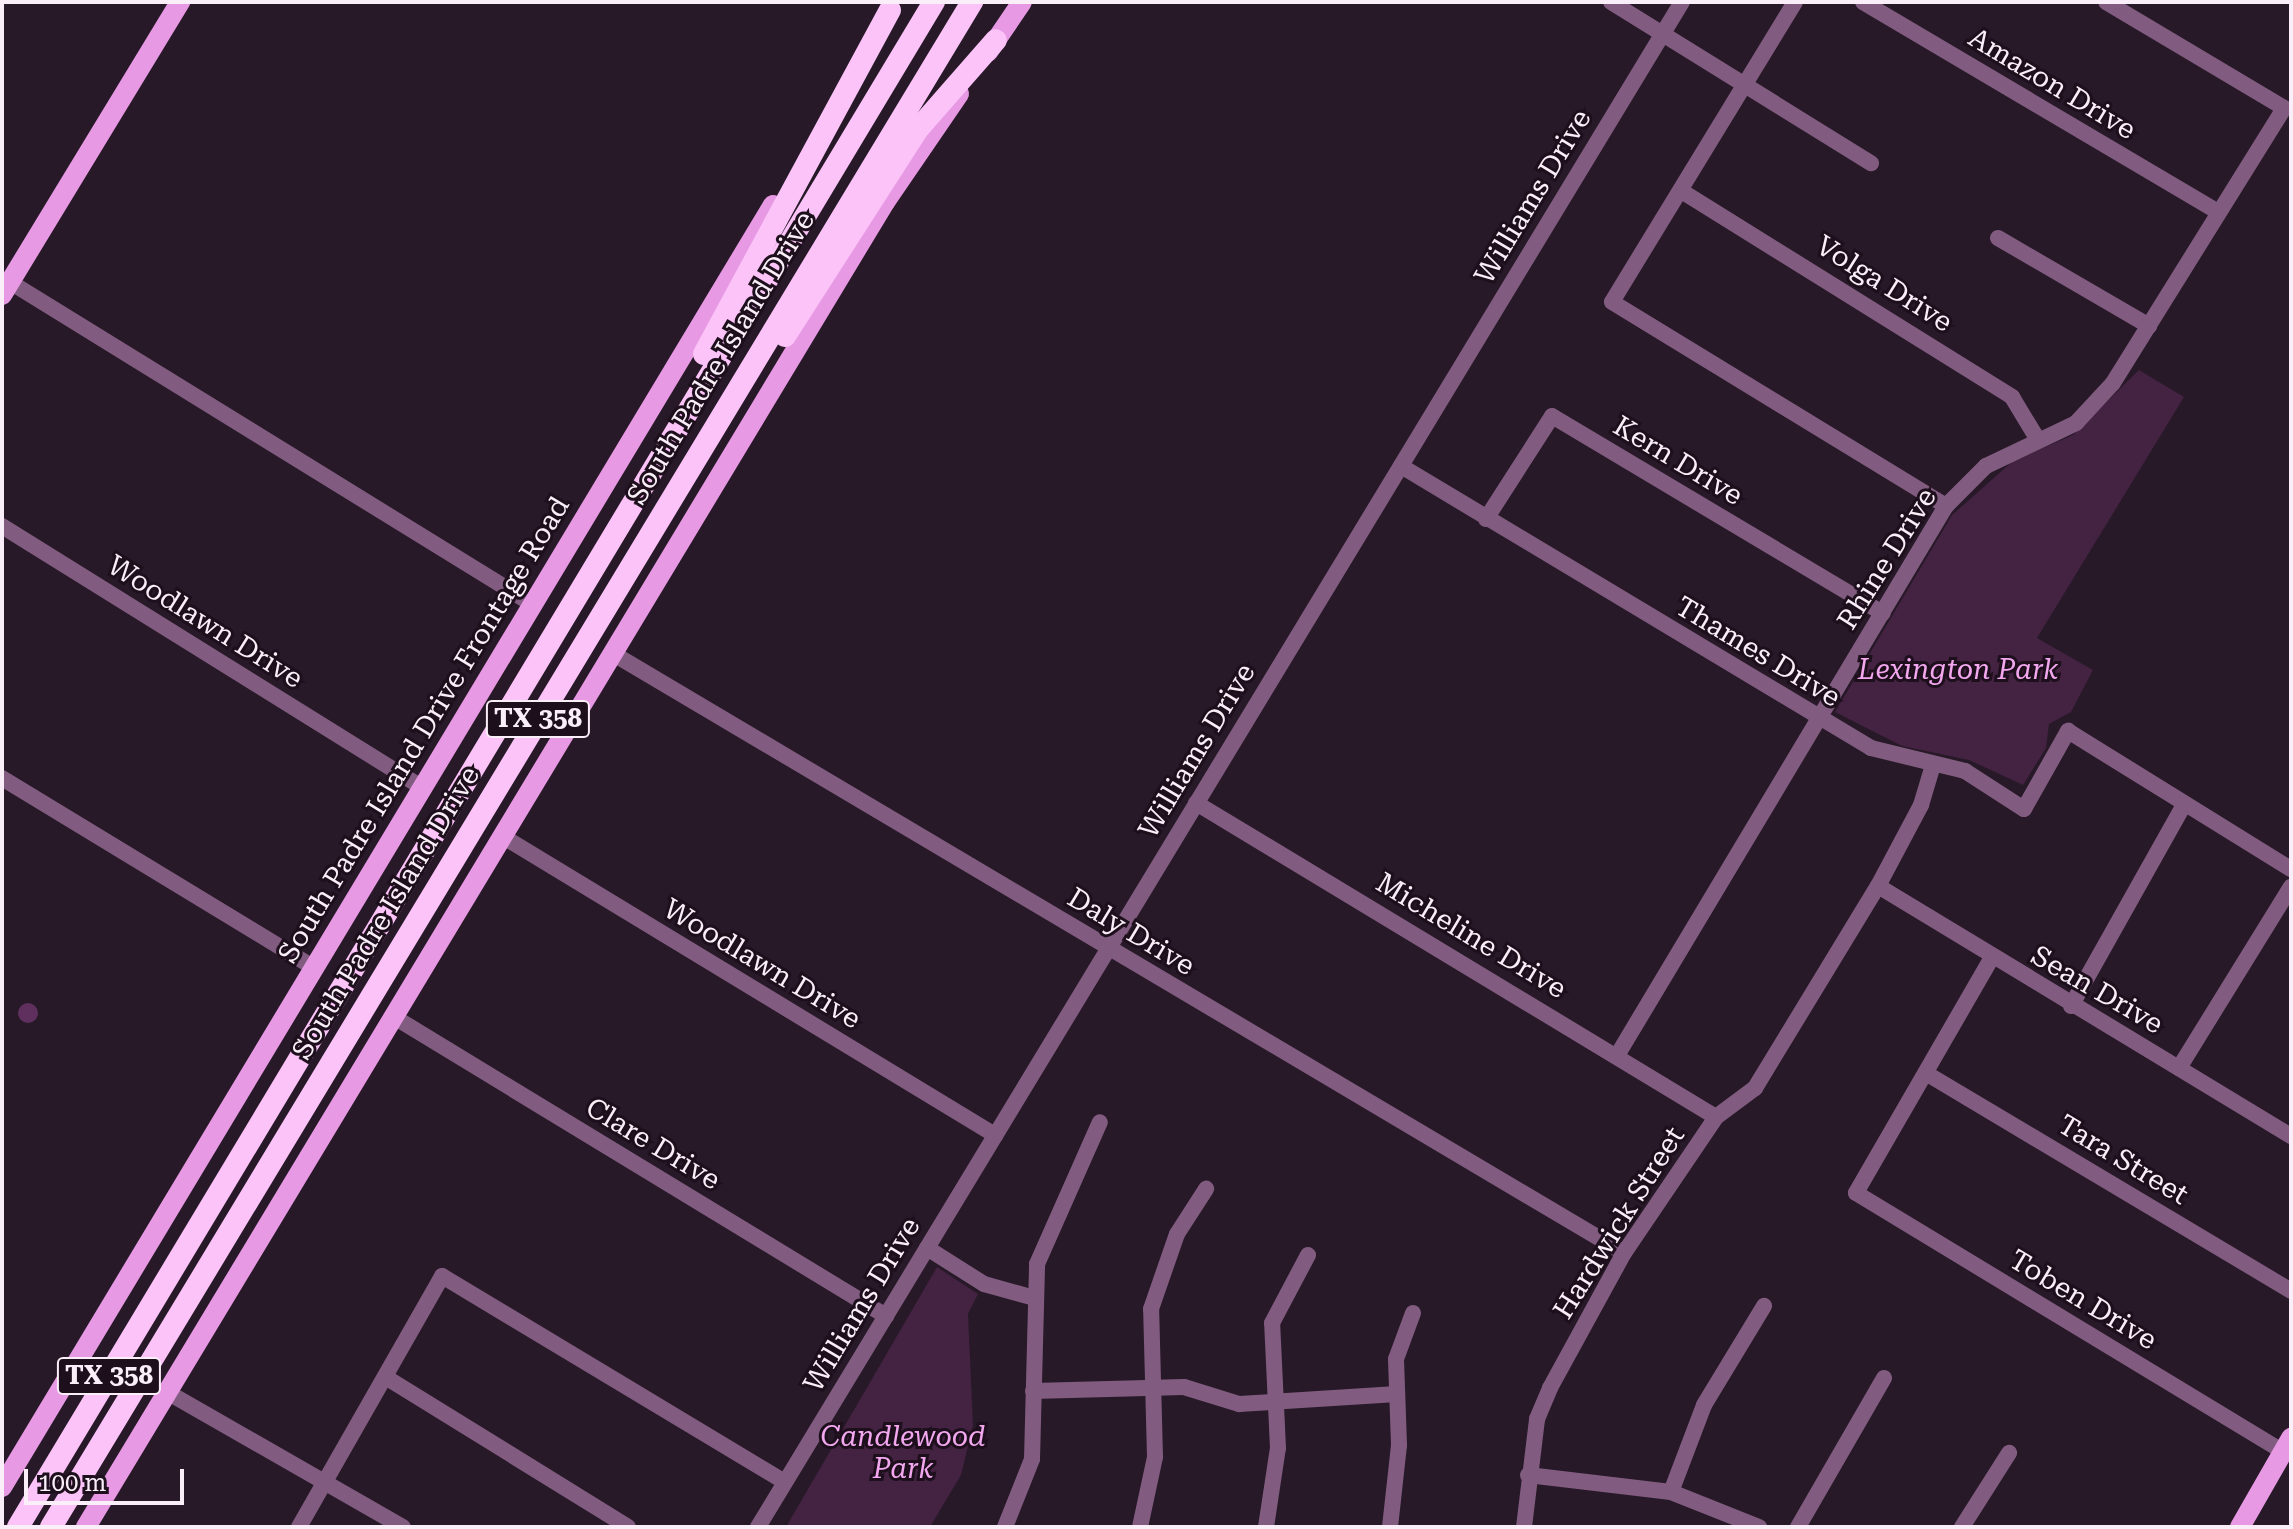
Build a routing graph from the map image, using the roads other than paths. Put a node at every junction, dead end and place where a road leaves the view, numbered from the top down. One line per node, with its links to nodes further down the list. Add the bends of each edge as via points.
1 (180, 2): 18 (main road)
2 (934, 2): 26 (highway, South Padre Island Drive / TX 358)
3 (972, 2): 22 (highway, South Padre Island Drive / TX 358)
4 (1022, 2): 12 (main road)
5 (1611, 2): 11 (street)
6 (1682, 2): 11 (street, Williams Drive)
7 (1795, 2): 13 (street)
8 (1863, 2): 16 (street, Amazon Drive)
9 (2106, 2): 16 (street, Rhine Drive, via 2284,108)
10 (892, 6): 26 (highway, via 796,195 643,461); 27 (main road, South Padre Island Drive Frontage Road)
11 (1663, 33): 13 (street); 21 (street, Williams Drive)
12 (996, 40): 22 (highway, via 918,129 749,392); 29 (main road, via 885,202)
13 (1745, 84): 14 (street); 15 (street)
14 (1871, 163)
15 (1683, 192): 20 (street, Volga Drive, via 2012,397); 23 (street, via 1612,302)
16 (2215, 210): 19 (street, Rhine Drive)
17 (1998, 238): 19 (street)
18 (6, 289): 27 (street)
19 (2149, 326): 20 (street, Rhine Drive, via 2113,383 2076,423)
20 (2038, 440): 23 (street, Rhine Drive, via 1986,466)
21 (1401, 466): 24 (street, Thames Drive); 34 (street, Williams Drive)
22 (684, 477): 68 (highway, South Padre Island Drive / TX 358)
23 (1946, 506): 28 (street, Rhine Drive)
24 (1486, 519): 28 (street, Kern Drive, via 1552,416); 30 (street, Thames Drive)
25 (2, 526): 33 (street, Woodlawn Drive)
26 (601, 554): 72 (highway, South Padre Island Drive / TX 358)
27 (532, 604): 33 (main road, South Padre Island Drive Frontage Road)
28 (1883, 613): 30 (street, Rhine Drive)
29 (612, 653): 36 (main road); 40 (street, Daly Drive)
30 (1820, 720): 31 (street, Thames Drive, via 1871,748); 45 (street, Rhine Drive)
31 (1933, 765): 35 (street, Thames Drive, via 1965,771 2024,809 2068,731); 38 (street, Hardwick Street, via 1921,805)
32 (2, 778): 42 (street)
33 (421, 787): 42 (main road, South Padre Island Drive Frontage Road)
34 (1196, 803): 40 (street, Williams Drive); 45 (street, Micheline Drive)
35 (2182, 808): 37 (street); 43 (street)
36 (502, 836): 44 (main road); 50 (street, Woodlawn Drive)
37 (2291, 869)
38 (1878, 886): 41 (street, Sean Drive); 48 (street, Hardwick Street, via 1755,1088)
39 (2291, 887): 46 (street)
40 (1108, 949): 50 (street, Williams Drive); 54 (street, Daly Drive)
41 (1991, 959): 43 (street, Sean Drive); 47 (street)
42 (314, 968): 75 (main road, South Padre Island Drive Frontage Road)
43 (2071, 1006): 46 (street, Sean Drive)
44 (394, 1017): 60 (street, Clare Drive); 65 (main road)
45 (1618, 1054): 48 (street, Micheline Drive)
46 (2179, 1068): 51 (street, Sean Drive)
47 (1929, 1075): 56 (street, Tara Street); 69 (street, Toben Drive, via 1856,1193)
48 (1716, 1117): 54 (street, Hardwick Street)
49 (1100, 1122): 57 (street, via 1045,1232)
50 (995, 1135): 53 (street, Williams Drive)
51 (2291, 1136)
52 (1206, 1189): 63 (street, via 1161,1269 1151,1309)
53 (927, 1248): 57 (street, via 984,1284); 60 (street, Williams Drive)
54 (1624, 1253): 71 (street, Hardwick Street, via 1537,1419)
55 (1308, 1255): 67 (street, via 1272,1323)
56 (2291, 1291)
57 (1031, 1297): 64 (street)
58 (1764, 1306): 76 (street, via 1704,1405)
59 (1413, 1313): 66 (street, via 1396,1359)
60 (886, 1316): 74 (street, Williams Drive)
61 (387, 1378): 73 (street); 74 (street, via 442,1276); 84 (street)
62 (1884, 1378): 92 (street)
63 (1154, 1386): 64 (street); 67 (street, via 1239,1404); 87 (street, via 1155,1457)
64 (1033, 1391): 86 (street, via 1032,1459)
65 (167, 1392): 73 (street); 81 (main road)
66 (1397, 1394): 67 (street); 89 (street)
67 (1278, 1403): 88 (street)
68 (105, 1436): 79 (highway, South Padre Island Drive / TX 358); 80 (highway, via 99,1470)
69 (2287, 1445): 94 (main road)
70 (2009, 1453): 93 (street)
71 (1528, 1475): 76 (street); 90 (street, Hardwick Street)
72 (49, 1477): 77 (highway); 78 (highway, South Padre Island Drive / TX 358)
73 (328, 1479): 82 (street); 83 (street)
74 (785, 1482): 85 (street, Williams Drive)
75 (2, 1487)
76 (1671, 1492): 91 (street)
77 (10, 1527)
78 (18, 1527)
79 (51, 1527)
80 (68, 1527)
81 (86, 1527)
82 (299, 1527)
83 (403, 1527)
84 (628, 1527)
85 (758, 1527)
86 (1005, 1527)
87 (1140, 1527)
88 (1266, 1527)
89 (1390, 1527)
90 (1524, 1527)
91 (1759, 1527)
92 (1798, 1527)
93 (1962, 1527)
94 (2240, 1527)

